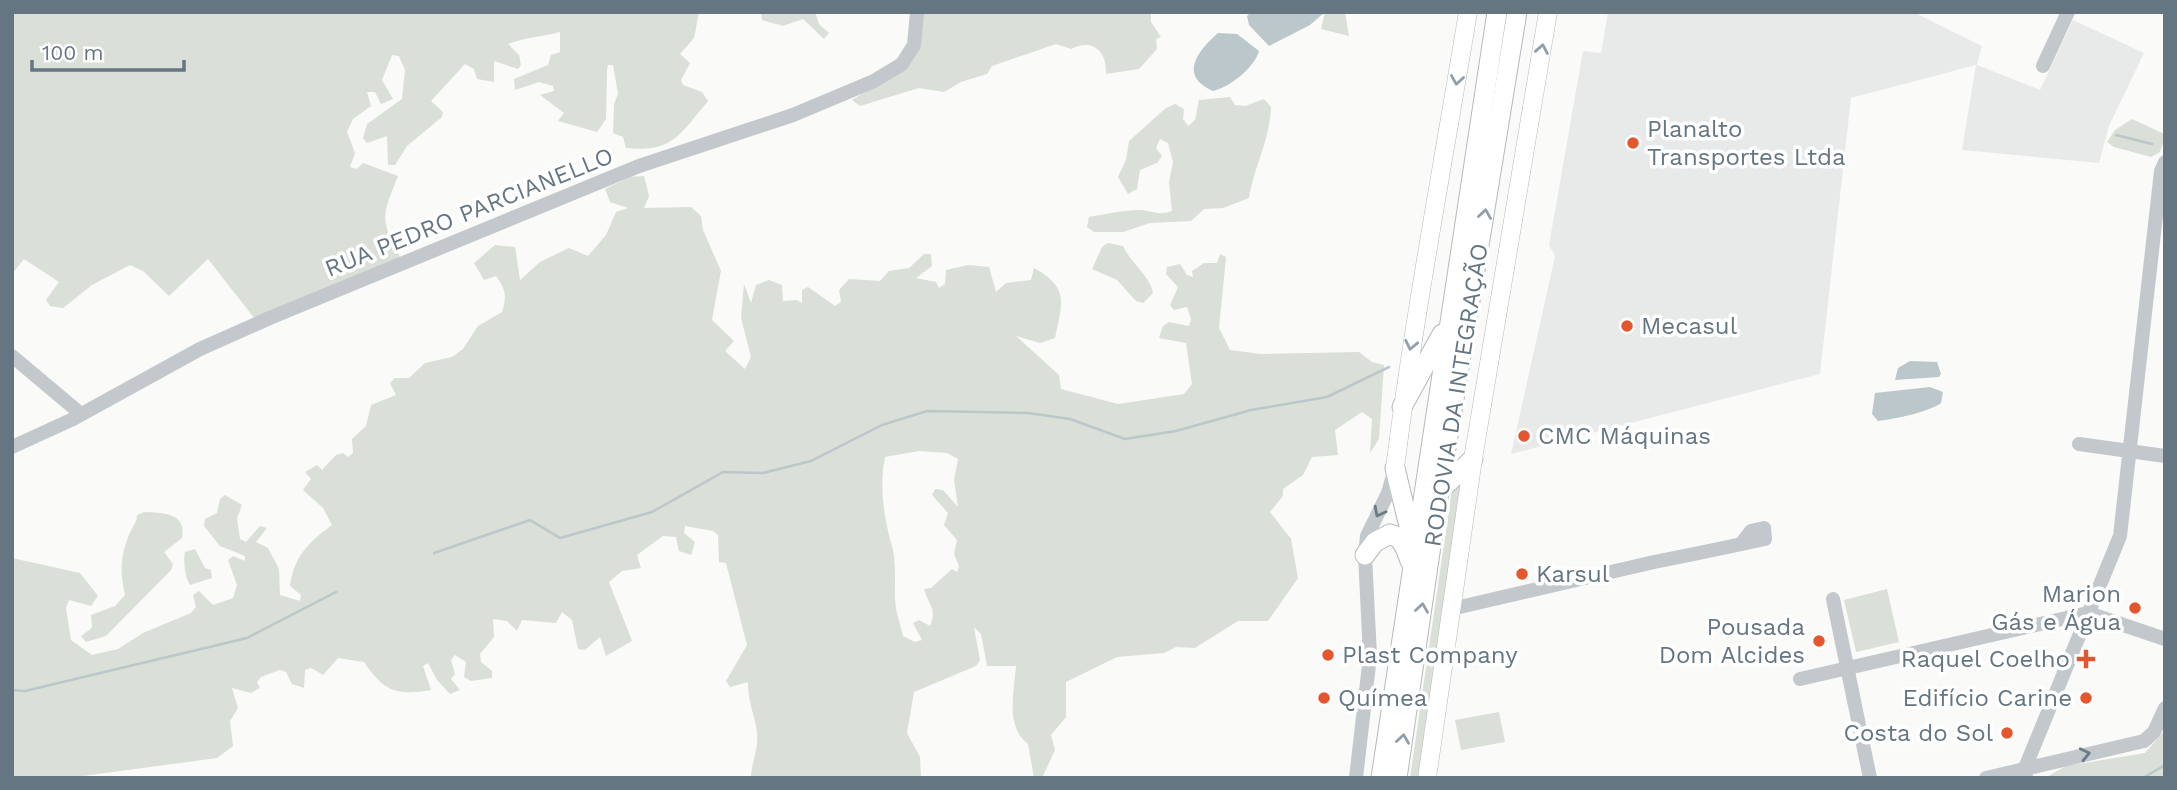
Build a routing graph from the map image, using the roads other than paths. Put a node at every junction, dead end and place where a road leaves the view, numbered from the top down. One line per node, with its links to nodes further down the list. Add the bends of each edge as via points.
1 (917, 12): 17 (street, RUA PEDRO PARCIANELLO, via 914,46 902,64 874,80 793,116 639,166 272,317 200,349)
2 (1468, 12): 16 (main road, one-way to 16)
3 (1488, 12): 11 (highway)
4 (1497, 12): 11 (highway, RODOVIA DA INTEGRAÇÃO)
5 (1517, 12): 10 (highway, RODOVIA DA INTEGRAÇÃO)
6 (1525, 12): 10 (highway)
7 (1548, 12): 22 (main road, one-way to 7)
8 (2068, 12): 9 (street)
9 (2043, 66)
10 (1508, 68): 24 (highway, RODOVIA DA INTEGRAÇÃO, one-way to 10)
11 (1482, 94): 14 (highway, RODOVIA DA INTEGRAÇÃO)
12 (2165, 162): 13 (street)
13 (2158, 249): 20 (street)
14 (1449, 320): 16 (highway); 27 (highway, RODOVIA DA INTEGRAÇÃO)
15 (12, 356): 17 (street)
16 (1402, 407): 23 (main road)
17 (81, 414): 19 (street, RUA PEDRO PARCIANELLO)
18 (2079, 444): 20 (street)
19 (12, 447)
20 (2129, 451): 21 (street); 30 (street, via 2120,536)
21 (2165, 456)
22 (1472, 459): 24 (highway); 29 (main road)
23 (1395, 468): 26 (street, one-way to 26, via 1367,536); 27 (highway)
24 (1439, 491): 39 (highway, RODOVIA DA INTEGRAÇÃO, one-way to 24)
25 (1741, 544): 29 (street)
26 (1365, 555): 27 (highway, via 1384,535 1396,536); 37 (street, via 1370,656)
27 (1414, 559): 38 (highway, RODOVIA DA INTEGRAÇÃO)
28 (1833, 599): 32 (street)
29 (1451, 609): 40 (main road)
30 (2088, 612): 31 (street); 32 (street); 35 (street)
31 (2165, 639)
32 (1847, 668): 33 (street); 41 (street)
33 (1800, 680)
34 (2165, 708): 35 (street, one-way to 34, via 2144,741 2154,732)
35 (2025, 773): 36 (street)
36 (1996, 777)
37 (1356, 778)
38 (1381, 778)
39 (1397, 778)
40 (1427, 778)
41 (1870, 778)

